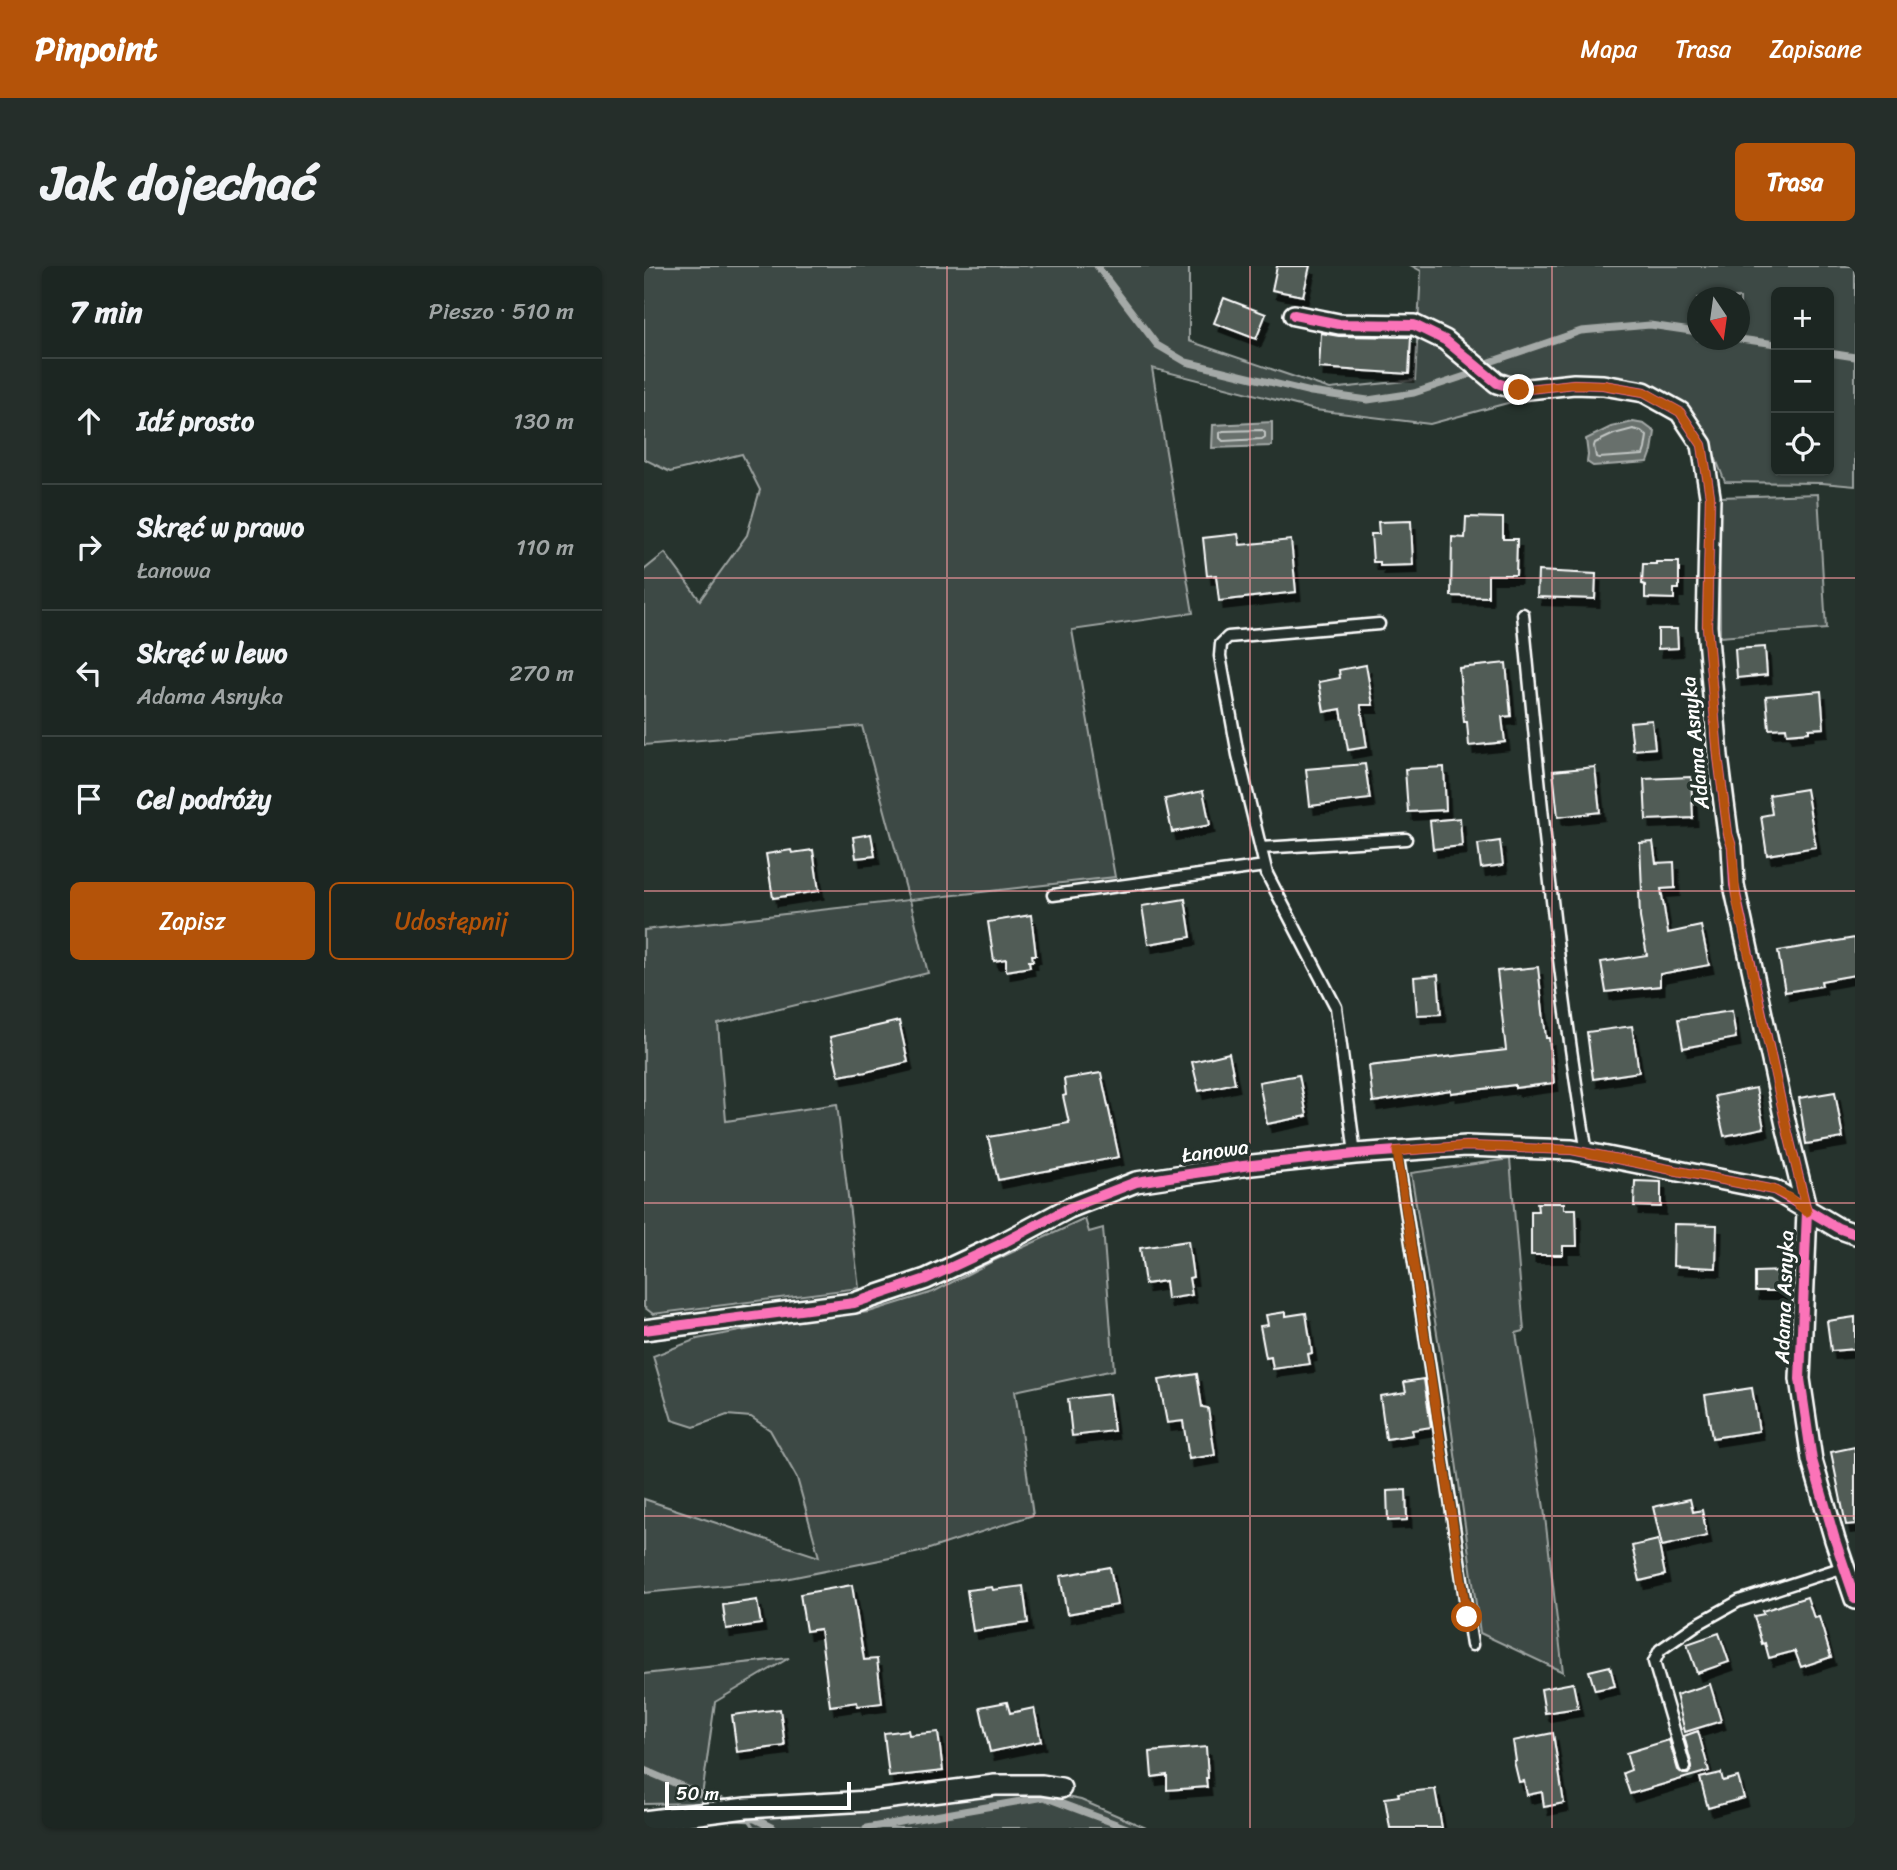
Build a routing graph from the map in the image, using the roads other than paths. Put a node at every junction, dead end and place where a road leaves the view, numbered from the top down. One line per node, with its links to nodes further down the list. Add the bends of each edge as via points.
1 (1294, 316): 11 (street, Adama Asnyka, via 1339,324 1414,325 1445,340 1497,383 1519,390 1574,384 1644,392 1680,412 1702,445 1710,496 1707,626 1736,897)
2 (1523, 614): 9 (lane, via 1570,1054)
3 (1379, 624): 5 (lane, via 1228,637 1221,644 1238,755)
4 (1406, 839): 5 (lane)
5 (1261, 848): 6 (lane)
6 (1265, 866): 7 (lane); 10 (lane, via 1336,1007)
7 (1054, 895)
8 (1397, 1151): 9 (street, Łanowa, via 1466,1146); 10 (street, Łanowa); 16 (lane)
9 (1587, 1153): 11 (street, Łanowa, via 1774,1190)
10 (1355, 1154): 13 (street, Łanowa, via 1136,1182 1069,1208 926,1279 854,1303)
11 (1807, 1212): 12 (street, Łanowa); 14 (street, Adama Asnyka, via 1800,1379 1812,1460)
12 (1855, 1234)
13 (644, 1330)
14 (1844, 1567): 15 (street, Adama Asnyka); 17 (lane, via 1739,1601 1660,1650 1654,1662)
15 (1855, 1599)
16 (1472, 1645)
17 (1685, 1767)
18 (1061, 1788): 19 (street, via 995,1784 869,1801 746,1808)
19 (644, 1821)

